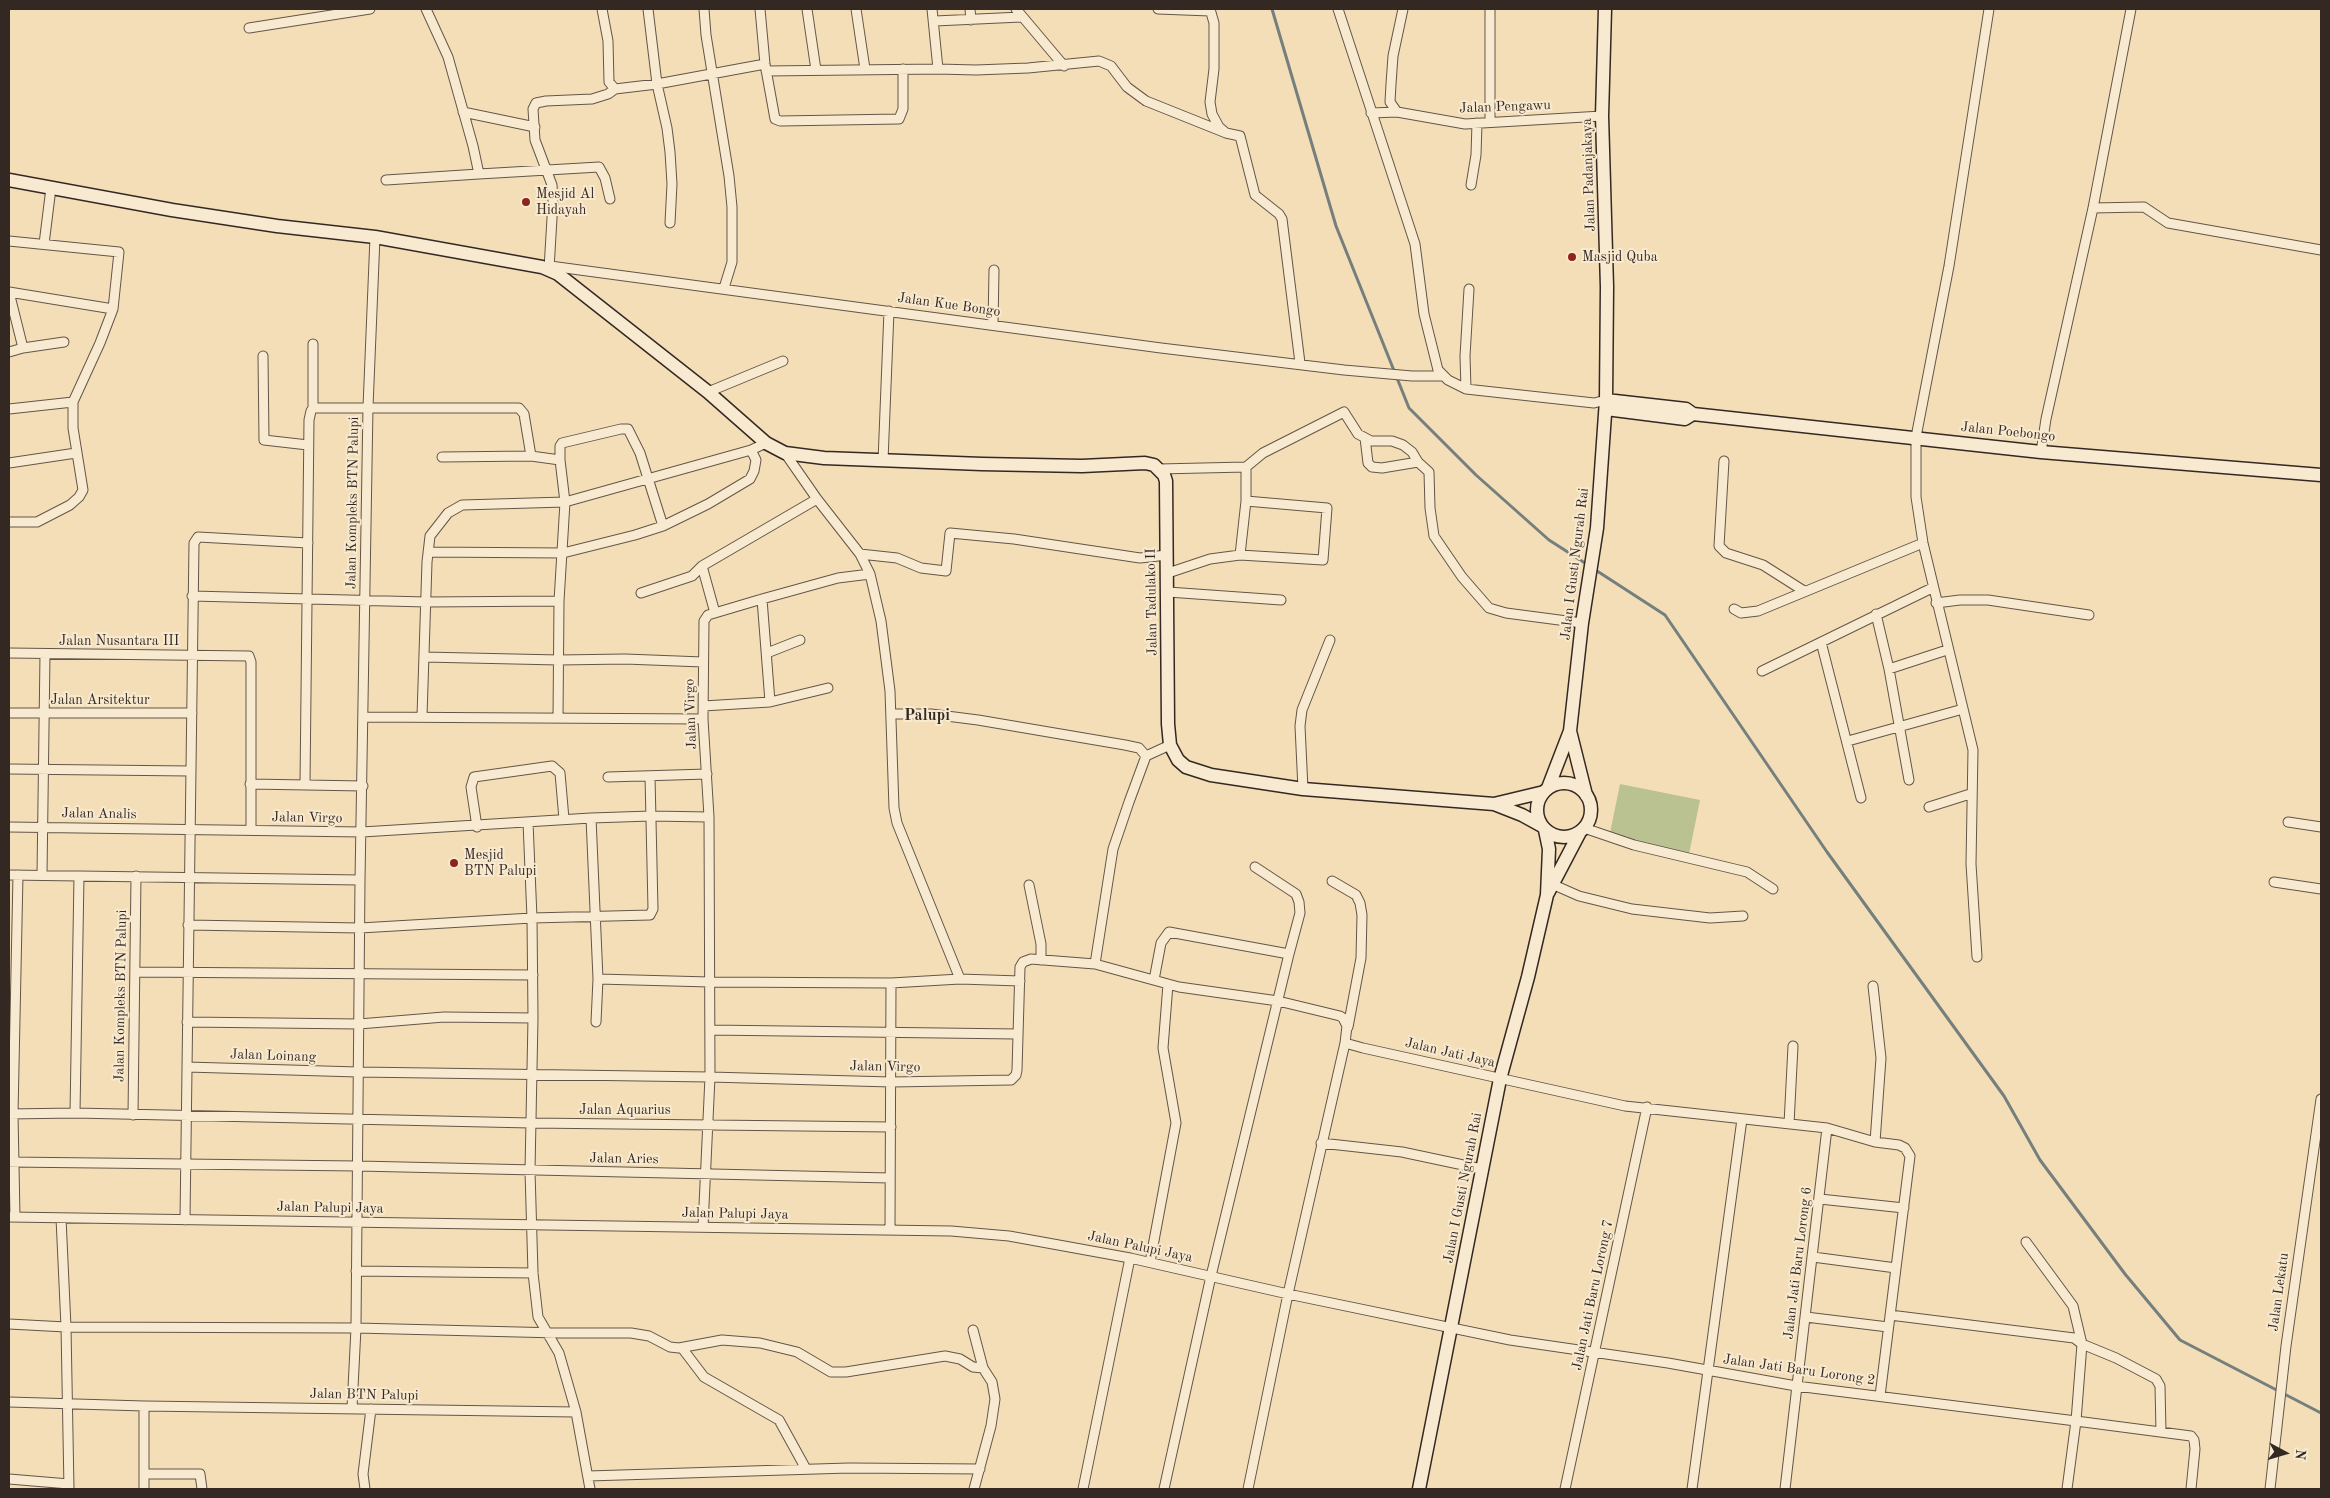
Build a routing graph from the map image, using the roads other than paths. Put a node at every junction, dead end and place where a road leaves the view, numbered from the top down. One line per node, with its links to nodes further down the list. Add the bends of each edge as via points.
1 (370, 9): 23 (street)
2 (426, 9): 33 (street, via 448,57)
3 (602, 9): 32 (street, via 608,40 609,82)
4 (648, 9): 31 (street)
5 (704, 9): 30 (street)
6 (760, 9): 25 (street)
7 (807, 9): 29 (street)
8 (856, 9): 26 (street)
9 (932, 9): 22 (street)
10 (970, 9): 21 (street)
11 (1016, 9): 20 (street)
12 (1158, 9): 19 (street)
13 (1338, 9): 35 (street)
14 (1403, 9): 34 (street, via 1391,84 1390,102)
15 (1490, 9): 37 (street)
16 (1605, 9): 36 (main road, Jalan Padanjakaya)
17 (1989, 9): 77 (street, via 1949,266)
18 (2131, 9): 48 (street)
19 (1210, 10): 40 (street, via 1214,23 1214,69 1210,102 1215,121)
20 (1021, 17): 21 (street); 24 (street)
21 (971, 20): 22 (street)
22 (935, 21): 28 (street)
23 (249, 28)
24 (1064, 66): 28 (street); 40 (street, via 1093,61 1105,63 1146,101)
25 (766, 68): 27 (street, via 775,120 899,119 903,109); 29 (street); 30 (street)
26 (865, 69): 27 (street); 29 (street)
27 (903, 69): 28 (street)
28 (938, 69)
29 (816, 70)
30 (713, 73): 31 (street); 56 (street, via 732,216 732,262)
31 (657, 84): 32 (street); 49 (street, via 670,152)
32 (615, 89): 39 (street, via 592,99 539,101 533,109)
33 (463, 112): 39 (street); 42 (street)
34 (1397, 112): 35 (street, Jalan Pengawu); 38 (street, Jalan Pengawu)
35 (1371, 113): 69 (street, via 1415,244 1424,314 1434,358)
36 (1602, 116): 37 (street, Jalan Pengawu); 73 (main road, Jalan Padanjakaya, via 1607,287)
37 (1490, 122): 38 (street, Jalan Pengawu)
38 (1477, 123): 45 (street)
39 (535, 127): 41 (street, via 535,140)
40 (1226, 133): 68 (street, via 1240,136 1255,195 1282,219)
41 (546, 171): 42 (street); 47 (street, via 599,167); 54 (street, via 552,185 553,201)
42 (479, 174): 44 (street)
43 (9, 180): 46 (main road)
44 (386, 180)
45 (1471, 185)
46 (51, 188): 50 (main road, via 191,213); 52 (street)
47 (610, 199)
48 (2093, 208): 53 (street, via 2144,207 2168,223); 83 (street)
49 (670, 223)
50 (375, 237): 54 (main road); 74 (street, Jalan Kompleks BTN Palupi)
51 (9, 241): 52 (street)
52 (44, 244): 59 (street, via 119,252)
53 (2321, 250)
54 (550, 268): 56 (street, Jalan Kue Bongo); 71 (main road)
55 (994, 270): 61 (street)
56 (724, 288): 60 (street, Jalan Kue Bongo)
57 (1469, 289): 70 (street)
58 (9, 292): 59 (street); 64 (street)
59 (113, 309): 72 (street)
60 (889, 311): 61 (street, Jalan Kue Bongo); 88 (street)
61 (993, 326): 68 (street, Jalan Kue Bongo)
62 (64, 342): 64 (street)
63 (312, 344): 75 (street)
64 (23, 348): 65 (street)
65 (9, 352)
66 (263, 356): 80 (street, via 264,440)
67 (782, 361): 71 (street)
68 (1300, 363): 69 (street, Jalan Kue Bongo, via 1344,370)
69 (1444, 376): 70 (street)
70 (1466, 389): 73 (street)
71 (708, 392): 79 (main road)
72 (73, 402): 76 (street); 84 (street)
73 (1602, 404): 77 (main road, Jalan Poebongo, via 1686,409 1693,414); 127 (main road, Jalan I Gusti Ngurah Rai, via 1597,528)
74 (368, 407): 75 (street, Jalan Kompleks BTN Palupi); 85 (street, Jalan Kompleks BTN Palupi, via 519,408 524,414); 118 (street, Jalan Kompleks BTN Palupi)
75 (313, 408): 80 (street, via 309,415)
76 (9, 409)
77 (1916, 437): 83 (main road, Jalan Poebongo); 101 (street, via 1916,497)
78 (1365, 438): 91 (street, via 1403,445); 91 (street, via 1368,463 1372,467); 92 (street, via 1358,434 1344,412 1263,453)
79 (766, 442): 81 (street); 82 (main road)
80 (308, 445): 102 (street)
81 (751, 450): 95 (street); 100 (street, via 756,460 750,479)
82 (785, 452): 88 (main road); 96 (street)
83 (2041, 452): 94 (main road, Jalan Poebongo)
84 (76, 453): 90 (street); 99 (street, via 83,490 79,497 70,506 37,522)
85 (531, 456): 86 (street); 87 (street)
86 (442, 457)
87 (560, 460): 95 (street, via 562,443 628,429); 98 (street)
88 (883, 461): 93 (main road, via 1082,466 1145,463)
89 (1724, 461): 112 (street, via 1719,546 1726,553 1763,565)
90 (9, 462)
91 (1418, 462): 127 (street, via 1429,472 1434,536 1462,577 1489,608)
92 (1246, 466): 93 (street); 97 (street)
93 (1159, 469): 107 (main road, Jalan Tadulako II, via 1166,480)
94 (2321, 475)
95 (648, 480): 98 (street); 100 (street)
96 (817, 499): 105 (street); 108 (street)
97 (1246, 501): 106 (street); 106 (street, via 1327,508 1324,559)
98 (565, 502): 103 (street, via 462,505 439,522 430,536); 104 (street)
99 (9, 522)
100 (663, 526): 104 (street)
101 (1923, 543): 111 (street); 112 (street)
102 (308, 544): 115 (street, via 198,537 194,546); 116 (street)
103 (428, 552): 104 (street); 121 (street)
104 (563, 552): 120 (street)
105 (860, 554): 107 (street, via 897,558 921,568 946,571 950,533 1140,558); 110 (street)
106 (1240, 554): 109 (street)
107 (1167, 555): 109 (main road, Jalan Tadulako II)
108 (702, 566): 113 (street, via 692,576); 124 (street)
109 (1168, 572): 114 (main road, Jalan Tadulako II)
110 (870, 574): 117 (street, via 838,578); 148 (street, via 881,621)
111 (1932, 588): 122 (street); 125 (street)
112 (1804, 591): 123 (street, via 1758,611 1741,613)
113 (641, 592)
114 (1168, 592): 119 (street); 156 (main road, Jalan Tadulako II)
115 (192, 596): 116 (street, Jalan Kompleks BTN Palupi); 135 (street)
116 (306, 598): 118 (street, Jalan Kompleks BTN Palupi); 166 (street)
117 (762, 599): 124 (street); 132 (street)
118 (366, 600): 121 (street, Jalan Kompleks BTN Palupi); 150 (street, Jalan Kompleks BTN Palupi)
119 (1281, 600)
120 (559, 601): 121 (street, Jalan Kompleks BTN Palupi); 137 (street)
121 (426, 602): 136 (street)
122 (1936, 603): 126 (street, via 1988,600); 131 (street)
123 (1734, 609)
124 (715, 613): 138 (street, Jalan Virgo, via 705,617 704,621)
125 (1876, 614): 130 (street); 139 (street)
126 (2089, 615)
127 (1582, 622): 154 (main road, Jalan I Gusti Ngurah Rai)
128 (800, 640): 132 (street)
129 (1330, 640): 168 (street, via 1302,710)
130 (1821, 642): 140 (street); 155 (street)
131 (1947, 650): 139 (street); 144 (street)
132 (767, 653): 142 (street)
133 (9, 654): 134 (street, Jalan Nusantara III)
134 (45, 654): 135 (street, Jalan Nusantara III); 147 (street, Jalan Nusantara III)
135 (192, 655): 146 (street); 165 (street, via 246,655 250,658)
136 (424, 657): 137 (street); 149 (street)
137 (559, 660): 138 (street); 151 (street)
138 (703, 662): 143 (street, Jalan Virgo)
139 (1889, 669): 153 (street)
140 (1762, 671)
141 (828, 688): 142 (street)
142 (770, 702): 143 (street)
143 (704, 706): 152 (street, Jalan Virgo)
144 (1963, 709): 153 (street); 171 (street, via 1972,750)
145 (9, 713): 147 (street, Jalan Arsitektur)
146 (192, 713): 147 (street, Jalan Arsitektur); 160 (street)
147 (45, 714): 159 (street, Jalan Nusantara III)
148 (892, 714): 157 (street, via 931,714 978,720 1140,748); 217 (street, via 893,796 898,823)
149 (422, 716): 150 (street); 151 (street)
150 (364, 717): 167 (street, Jalan Kompleks BTN Palupi)
151 (558, 718): 152 (street)
152 (703, 719): 161 (street, Jalan Virgo)
153 (1899, 726): 155 (street); 164 (street)
154 (1570, 731): 169 (main road, Jalan I Gusti Ngurah Rai); 170 (main road, Jalan I Gusti Ngurah Rai)
155 (1848, 740): 172 (street)
156 (1170, 745): 157 (street); 168 (main road, via 1178,760 1196,772)
157 (1146, 756): 211 (street, via 1113,849)
158 (9, 769): 159 (street)
159 (43, 769): 160 (street); 184 (street, Jalan Nusantara III)
160 (190, 771): 186 (street)
161 (707, 774): 162 (street); 176 (street, Jalan Virgo)
162 (650, 776): 163 (street); 175 (street)
163 (608, 778)
164 (1908, 780)
165 (250, 784): 166 (street); 187 (street)
166 (305, 784): 167 (street)
167 (363, 786): 189 (street, Jalan Kompleks BTN Palupi)
168 (1303, 789): 173 (main road)
169 (1546, 790): 170 (main road, via 1564,783 1573,784); 173 (main road); 185 (main road, via 1537,805)
170 (1586, 794): 188 (main road, via 1591,810)
171 (1970, 794): 174 (street); 209 (street, via 1970,864)
172 (1861, 798)
173 (1494, 804): 185 (main road)
174 (1929, 807)
175 (651, 816): 176 (street, Jalan Virgo); 177 (street, Jalan Virgo); 204 (street, via 653,913 650,916)
176 (708, 817): 220 (street, Jalan Virgo)
177 (591, 818): 178 (street, Jalan Virgo); 204 (street)
178 (564, 819): 179 (street, Jalan Virgo); 182 (street, via 560,773 552,766 474,776 471,787)
179 (528, 822): 182 (street, Jalan Virgo); 205 (street)
180 (2288, 822): 183 (street)
181 (9, 827): 184 (street, Jalan Analis)
182 (477, 827): 189 (street, Jalan Virgo)
183 (2321, 827)
184 (43, 828): 186 (street, Jalan Analis); 192 (street, Jalan Nusantara III)
185 (1544, 828): 188 (main road, via 1551,834 1566,837); 202 (main road, Jalan I Gusti Ngurah Rai, via 1550,849)
186 (189, 829): 187 (street); 195 (street)
187 (251, 830): 189 (street, Jalan Virgo)
188 (1582, 830): 200 (street, via 1747,872); 202 (main road, Jalan I Gusti Ngurah Rai)
189 (362, 832): 196 (street, Jalan Kompleks BTN Palupi)
190 (1255, 867): 208 (street, via 1296,894 1300,913)
191 (14, 875): 192 (street); 244 (street)
192 (42, 876): 193 (street)
193 (79, 876): 194 (street); 243 (street)
194 (136, 876): 195 (street); 212 (street, Jalan Kompleks BTN Palupi)
195 (189, 878): 196 (street); 206 (street)
196 (360, 880): 207 (street, Jalan Kompleks BTN Palupi)
197 (1332, 881): 230 (street, via 1356,896 1362,916 1361,958)
198 (2274, 882): 201 (street)
199 (1029, 885): 210 (street, via 1041,944)
200 (1773, 889)
201 (2321, 889)
202 (1550, 890): 203 (street, via 1632,909 1710,918); 239 (main road, Jalan I Gusti Ngurah Rai)
203 (1743, 916)
204 (596, 917): 205 (street); 216 (street)
205 (532, 918): 207 (street); 215 (street)
206 (188, 925): 207 (street); 213 (street)
207 (360, 928): 214 (street, Jalan Kompleks BTN Palupi)
208 (1290, 954): 219 (street, via 1169,932 1161,943); 224 (street)
209 (1977, 957)
210 (1041, 960): 211 (street, Jalan Virgo); 218 (street, Jalan Virgo, via 1027,959 1023,962)
211 (1095, 964): 219 (street)
212 (135, 972): 213 (street); 245 (street, Jalan Kompleks BTN Palupi)
213 (187, 972): 214 (street); 226 (street)
214 (360, 974): 215 (street); 228 (street, Jalan Kompleks BTN Palupi)
215 (532, 975): 225 (street)
216 (598, 979): 220 (street); 227 (street)
217 (960, 979): 218 (street); 221 (street)
218 (1020, 980): 232 (street, Jalan Virgo)
219 (1154, 980): 222 (street)
220 (710, 982): 221 (street); 229 (street, Jalan Virgo)
221 (891, 983): 231 (street)
222 (1168, 984): 224 (street); 275 (street, via 1162,1048 1176,1123)
223 (1872, 986): 254 (street, via 1880,1058)
224 (1278, 1001): 230 (street, via 1340,1016); 279 (street)
225 (533, 1018): 228 (street, via 444,1017); 237 (street)
226 (187, 1022): 228 (street); 235 (street)
227 (596, 1022)
228 (359, 1024): 236 (street, Jalan Kompleks BTN Palupi)
229 (710, 1030): 231 (street); 238 (street, Jalan Virgo)
230 (1347, 1030): 233 (street)
231 (892, 1034): 232 (street); 240 (street)
232 (1017, 1034): 240 (street, Jalan Virgo, via 1017,1070 1011,1080)
233 (1345, 1043): 239 (street, Jalan Jati Jaya); 255 (street)
234 (1793, 1046): 251 (street)
235 (187, 1067): 236 (street, Jalan Loinang); 246 (street)
236 (358, 1072): 237 (street, Jalan Virgo); 248 (street, Jalan Kompleks BTN Palupi)
237 (532, 1075): 238 (street, Jalan Virgo); 249 (street)
238 (710, 1076): 240 (street, Jalan Virgo); 250 (street, Jalan Virgo)
239 (1500, 1078): 242 (street, Jalan Jati Jaya, via 1625,1106); 259 (main road, Jalan I Gusti Ngurah Rai)
240 (891, 1082): 252 (street)
241 (2321, 1099): 325 (street, Jalan Lekatu, via 2286,1346)
242 (1647, 1107): 247 (street, Jalan Jati Jaya); 292 (street, Jalan Jati Baru Lorong 7)
243 (75, 1113): 244 (street); 245 (street)
244 (11, 1114): 256 (street)
245 (133, 1116): 246 (street)
246 (186, 1116): 248 (street); 257 (street)
247 (1742, 1118): 251 (street, Jalan Jati Jaya); 294 (street)
248 (359, 1119): 249 (street, Jalan Aquarius); 258 (street, Jalan Kompleks BTN Palupi)
249 (531, 1123): 250 (street, Jalan Aquarius); 260 (street)
250 (707, 1124): 252 (street, Jalan Aquarius); 261 (street, Jalan Virgo)
251 (1789, 1124): 253 (street, Jalan Jati Jaya)
252 (891, 1127): 262 (street)
253 (1827, 1128): 254 (street, Jalan Jati Jaya); 263 (street, Jalan Jati Baru Lorong 6)
254 (1875, 1142): 264 (street, Jalan Jati Jaya, via 1900,1145 1910,1156)
255 (1321, 1143): 259 (street, via 1402,1152); 280 (street)
256 (10, 1162): 257 (street); 265 (street)
257 (186, 1164): 258 (street); 267 (street)
258 (358, 1166): 260 (street, Jalan Aries); 268 (street, Jalan Kompleks BTN Palupi)
259 (1482, 1169): 287 (main road, Jalan I Gusti Ngurah Rai)
260 (530, 1171): 261 (street, Jalan Aries); 269 (street)
261 (706, 1174): 262 (street, Jalan Aries); 270 (street, Jalan Virgo)
262 (890, 1178): 271 (street)
263 (1820, 1198): 264 (street); 273 (street, Jalan Jati Baru Lorong 6)
264 (1904, 1208): 276 (street, Jalan Jati Jaya)
265 (12, 1217): 266 (street, Jalan Palupi Jaya)
266 (60, 1218): 267 (street, Jalan Palupi Jaya); 284 (street)
267 (185, 1220): 268 (street, Jalan Palupi Jaya)
268 (356, 1222): 269 (street, Jalan Palupi Jaya); 277 (street, Jalan Kompleks BTN Palupi)
269 (533, 1225): 270 (street, Jalan Palupi Jaya); 278 (street)
270 (703, 1227): 271 (street, Jalan Palupi Jaya)
271 (890, 1230): 274 (street, Jalan Palupi Jaya, via 1009,1236)
272 (2026, 1242): 290 (street, via 2073,1306)
273 (1813, 1257): 276 (street); 282 (street, Jalan Jati Baru Lorong 6)
274 (1130, 1258): 275 (street, Jalan Palupi Jaya); 316 (street)
275 (1150, 1262): 279 (street, Jalan Palupi Jaya)
276 (1896, 1268): 281 (street, Jalan Jati Jaya)
277 (356, 1271): 278 (street); 286 (street, Jalan Kompleks BTN Palupi)
278 (533, 1273): 289 (street, via 538,1317)
279 (1211, 1276): 280 (street, Jalan Palupi Jaya); 317 (street)
280 (1288, 1294): 287 (street, Jalan Palupi Jaya); 318 (street)
281 (1890, 1315): 285 (street, Jalan Jati Jaya); 290 (street, via 2069,1336)
282 (1806, 1318): 285 (street); 295 (street, Jalan Jati Baru Lorong 6)
283 (9, 1324): 284 (street)
284 (66, 1326): 286 (street); 298 (street)
285 (1888, 1327): 296 (street, Jalan Jati Jaya)
286 (356, 1328): 289 (street); 300 (street, Jalan Kompleks BTN Palupi)
287 (1451, 1329): 292 (street, Jalan Jati Baru Lorong 2); 319 (main road, Jalan I Gusti Ngurah Rai)
288 (973, 1330): 293 (street)
289 (547, 1332): 291 (street, via 642,1334 670,1347); 302 (street, via 559,1353)
290 (2082, 1344): 303 (street); 304 (street, via 2156,1379 2160,1386)
291 (682, 1348): 293 (street, via 722,1340 760,1343 797,1352 831,1372 945,1356); 305 (street, via 704,1377 779,1420)
292 (1595, 1353): 294 (street, Jalan Jati Baru Lorong 2); 320 (street, Jalan Jati Baru Lorong 7)
293 (983, 1368): 306 (street, via 992,1382 995,1398)
294 (1707, 1370): 295 (street, Jalan Jati Baru Lorong 2); 321 (street)
295 (1796, 1386): 296 (street, Jalan Jati Baru Lorong 2); 322 (street, Jalan Jati Baru Lorong 6)
296 (1880, 1396): 303 (street, Jalan Jati Baru Lorong 2)
297 (9, 1402): 298 (street, Jalan BTN Palupi)
298 (67, 1403): 299 (street, Jalan BTN Palupi); 310 (street)
299 (144, 1406): 300 (street, Jalan BTN Palupi); 307 (street)
300 (352, 1408): 301 (street, Jalan BTN Palupi)
301 (371, 1409): 302 (street, Jalan BTN Palupi); 313 (street, via 363,1474)
302 (576, 1412): 308 (street)
303 (2076, 1421): 304 (street, Jalan Jati Baru Lorong 2); 323 (street)
304 (2161, 1432): 324 (street, Jalan Jati Baru Lorong 2, via 2191,1436 2194,1440)
305 (806, 1469): 306 (street); 308 (street)
306 (980, 1469): 315 (street)
307 (144, 1474): 311 (street); 312 (street, via 200,1474)
308 (588, 1476): 314 (street)
309 (9, 1479): 310 (street)
310 (69, 1487)
311 (144, 1489)
312 (202, 1489)
313 (365, 1489)
314 (590, 1489)
315 (974, 1489)
316 (1083, 1489)
317 (1164, 1489)
318 (1248, 1489)
319 (1420, 1489)
320 (1565, 1489)
321 (1692, 1489)
322 (1785, 1489)
323 (2067, 1489)
324 (2191, 1489)
325 (2270, 1489)

